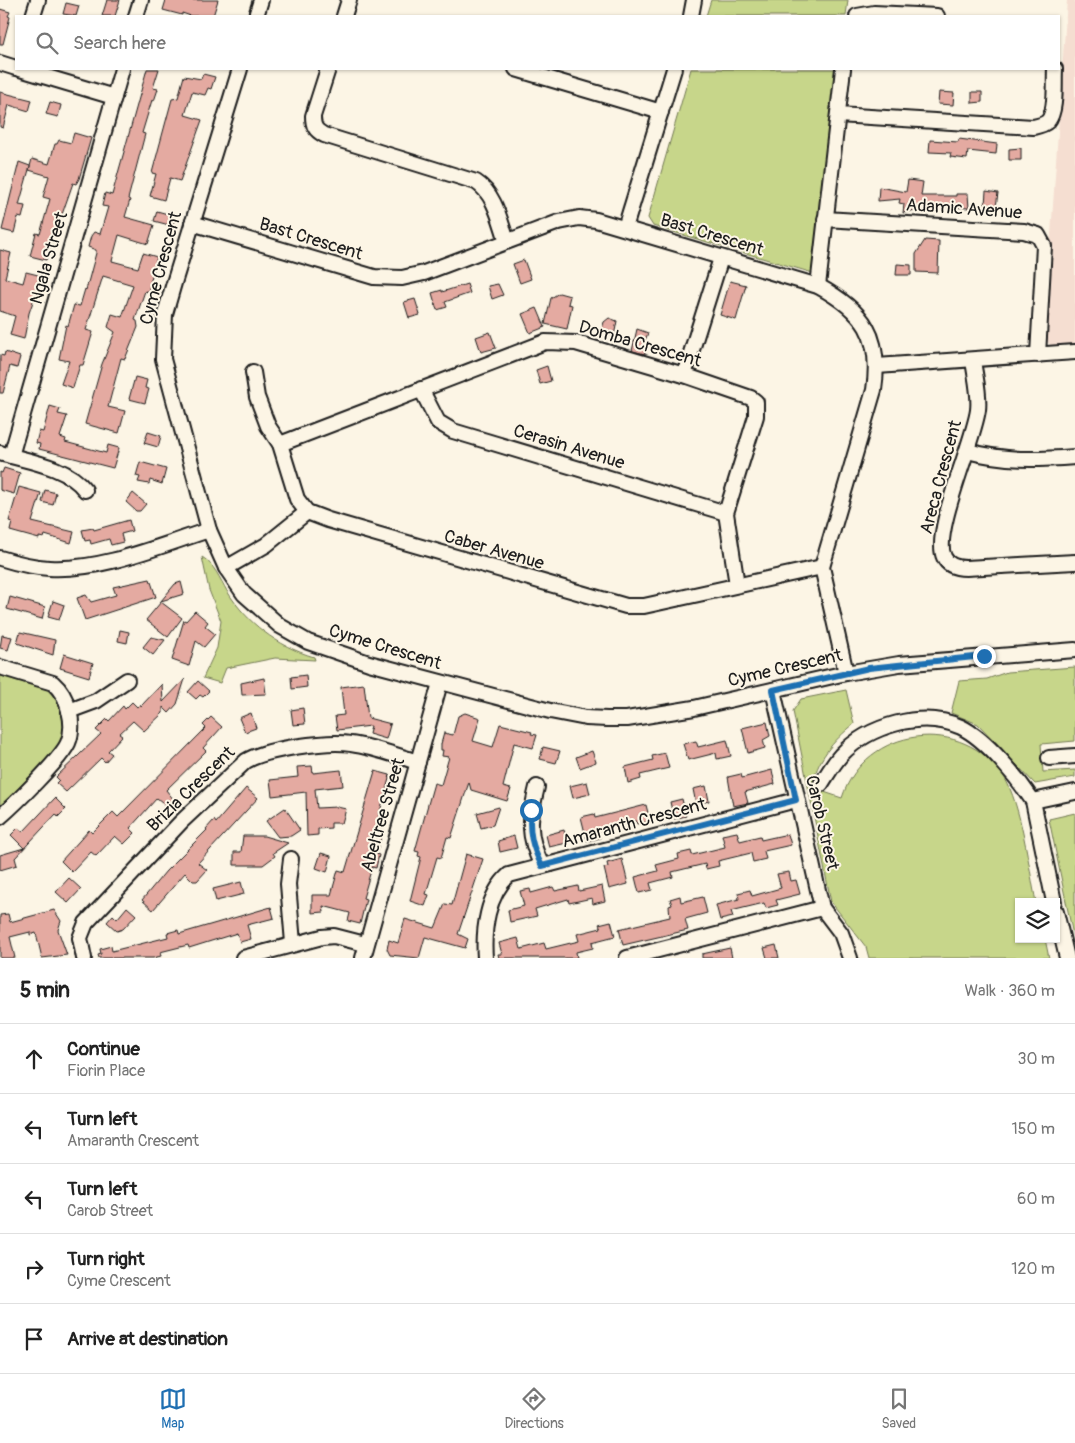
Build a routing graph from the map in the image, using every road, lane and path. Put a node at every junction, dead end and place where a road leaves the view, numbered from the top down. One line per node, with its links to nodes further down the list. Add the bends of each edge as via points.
1 (38, 0): 6 (street)
2 (141, 0): 7 (street)
3 (261, 0): 8 (street)
4 (349, 0): 9 (street)
5 (694, 0): 10 (street)
6 (33, 15)
7 (136, 15)
8 (256, 15)
9 (344, 15)
10 (691, 15)
11 (863, 15): 12 (street)
12 (916, 15)
13 (0, 63): 14 (street)
14 (15, 68)
15 (23, 70): 23 (street)
16 (122, 70): 23 (street, Ngala Street)
17 (240, 70): 27 (street, Cyme Crescent)
18 (328, 70): 29 (street, via 313,116 317,130 324,135 476,182 491,197)
19 (519, 70): 24 (street)
20 (674, 70): 24 (street)
21 (843, 70): 25 (street)
22 (1055, 70): 25 (street, via 1051,114 1041,126)
23 (114, 97): 41 (street, Ngala Street)
24 (661, 112): 28 (street)
25 (838, 115): 26 (street)
26 (826, 219): 31 (street); 33 (street, Adamic Avenue, via 1024,231 1038,235 1044,246)
27 (192, 223): 29 (street, Bast Crescent, via 388,279 424,273); 46 (street, Cyme Crescent, via 165,314 163,359)
28 (625, 228): 29 (street, Bast Crescent, via 596,220 569,219); 30 (street, Bast Crescent)
29 (507, 241)
30 (721, 258): 31 (street, Bast Crescent); 37 (street)
31 (818, 286): 35 (street, Bast Crescent, via 841,299 864,323 873,342)
32 (1075, 352): 33 (street)
33 (1038, 355): 34 (street)
34 (973, 360): 35 (street); 40 (street, Areca Crescent, via 978,409)
35 (878, 366): 49 (street, Bast Crescent, via 874,390)
36 (253, 372): 39 (street, via 268,426)
37 (684, 375): 38 (street, Domba Crescent, via 576,343 555,340); 45 (street, Domba Crescent, via 756,402 756,416)
38 (421, 389): 39 (street, Domba Crescent); 45 (street, Cerasin Avenue, via 438,422 453,431)
39 (280, 444): 44 (street, via 297,499)
40 (967, 451): 42 (street, via 1016,460); 48 (street, Areca Crescent, via 942,540 941,549 948,564 966,568)
41 (6, 455): 43 (street, via 63,472)
42 (1075, 457)
43 (85, 490)
44 (307, 512): 50 (street, via 272,541); 51 (street, Caber Avenue, via 615,604 644,606)
45 (726, 513): 51 (street, Domba Crescent)
46 (209, 530): 47 (street, via 97,564 73,568 48,568); 50 (street, Cyme Crescent)
47 (0, 558)
48 (1075, 562)
49 (822, 567): 51 (street, Caber Avenue); 54 (street, Bast Crescent)
50 (226, 568): 56 (street, Cyme Crescent, via 244,594 262,612 308,642 338,654)
51 (737, 585)
52 (1075, 650): 54 (street, Cyme Crescent, via 922,661)
53 (0, 667): 58 (street, via 53,683 60,688)
54 (846, 673): 57 (street, Cyme Crescent)
55 (126, 680): 58 (street, via 96,701)
56 (440, 683): 57 (street, Cyme Crescent, via 550,712 607,719 653,715); 61 (street, Abeltree Street)
57 (773, 690): 65 (street, Carob Street)
58 (69, 711): 67 (street, via 71,733 64,750)
59 (1075, 756): 60 (street)
60 (1049, 758)
61 (418, 762): 74 (street, Abeltree Street); 75 (street, Brizia Crescent, via 349,743 254,756 181,822 86,923 80,938)
62 (821, 784): 66 (street, via 839,756 869,734 909,721 936,721 959,726 979,739)
63 (537, 787): 69 (street, via 530,832)
64 (1075, 792): 66 (street)
65 (796, 800): 69 (street, Amaranth Crescent); 71 (street, Carob Street)
66 (1033, 801): 70 (street)
67 (0, 817)
68 (291, 859): 73 (street, via 288,884)
69 (542, 866): 78 (street, Amaranth Crescent, via 509,876 498,885 488,919)
70 (1053, 898)
71 (822, 908): 79 (street); 80 (street, Carob Street, via 841,934)
72 (1060, 929): 81 (street)
73 (293, 943): 74 (street, via 334,936); 76 (street)
74 (365, 944): 77 (street, Abeltree Street)
75 (84, 958)
76 (243, 958)
77 (363, 958)
78 (485, 958)
79 (627, 958)
80 (850, 958)
81 (1067, 958)

